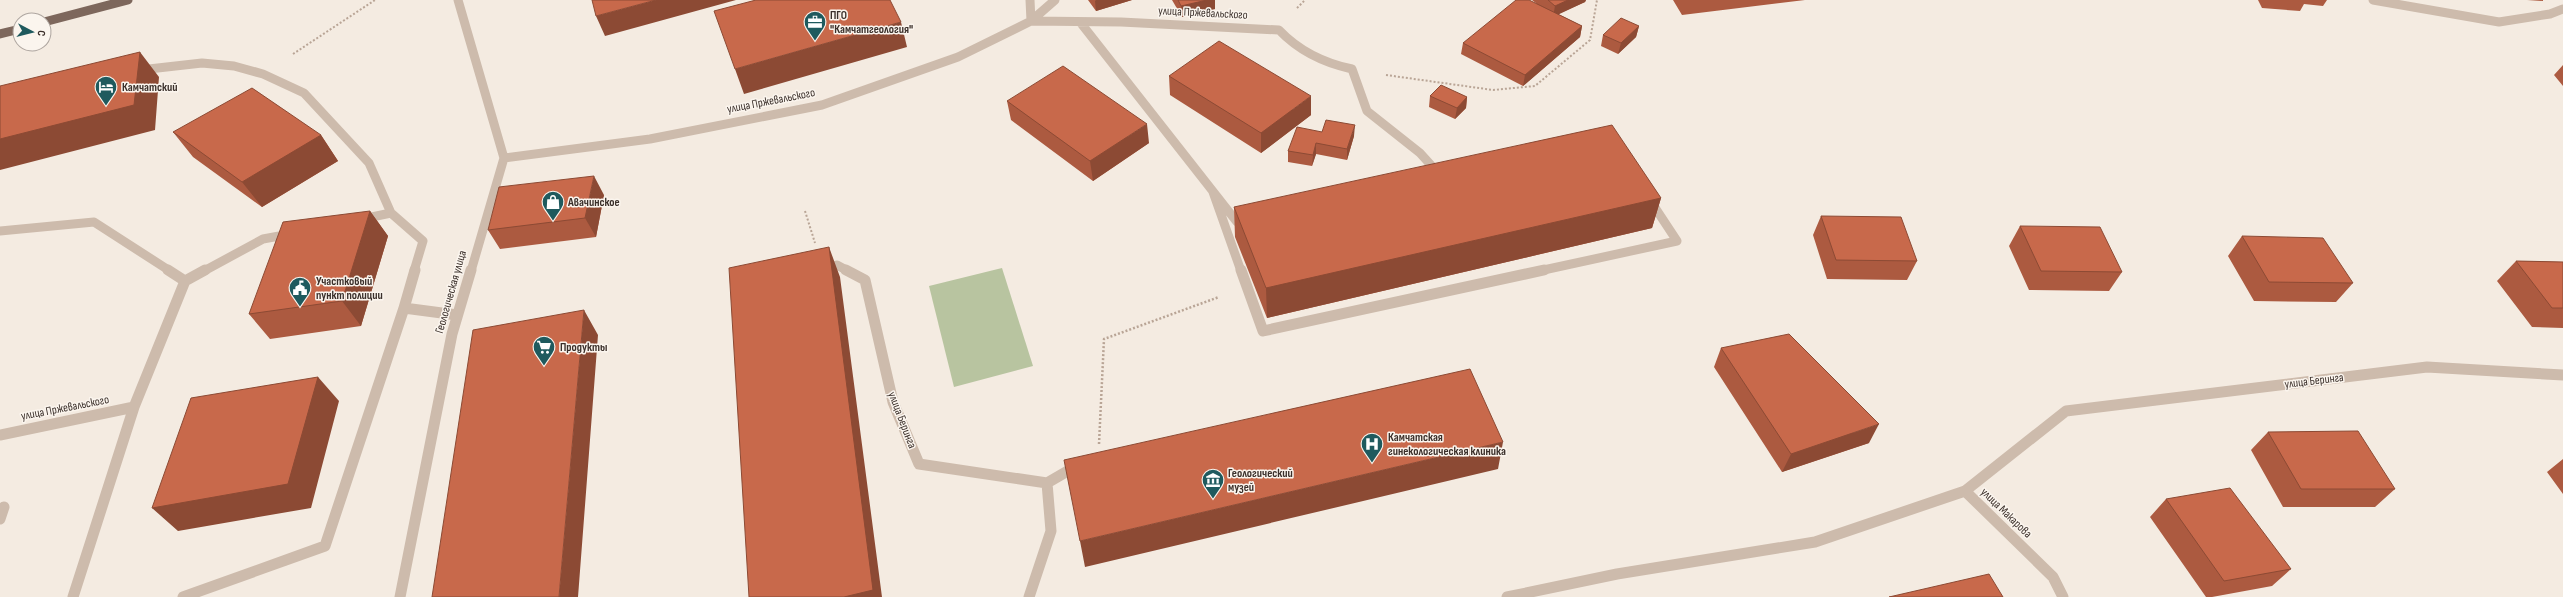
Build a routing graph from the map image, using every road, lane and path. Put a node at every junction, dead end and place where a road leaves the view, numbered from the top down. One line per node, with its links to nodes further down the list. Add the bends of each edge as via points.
1 (128, 0): 11 (main road)
2 (375, 0): 18 (path)
3 (458, 0): 19 (street)
4 (1030, 0): 12 (street)
5 (1055, 0): 12 (street, улица Пржевальского)
6 (1597, 0): 16 (path, via 1590,40 1535,86 1493,90)
7 (2373, 0): 9 (street, via 2499,22)
8 (2563, 10): 9 (street)
9 (2550, 14): 10 (street)
10 (2563, 19)
11 (52, 20)
12 (1030, 21): 13 (street, улица Пржевальского); 19 (street, улица Пржевальского, via 958,56 822,105 650,139)
13 (1080, 22): 16 (street, улица Пржевальского, via 1279,30 1287,40 1333,65); 22 (street)
14 (12, 31): 15 (main road)
15 (0, 34)
16 (1352, 69): 20 (street, via 1367,111 1420,153 1445,180)
17 (131, 71): 18 (street, via 202,63 234,66)
18 (263, 74): 23 (street, via 304,93 315,104 369,163)
19 (504, 158): 32 (street, Геологическая улица)
20 (1430, 183)
21 (1644, 190): 30 (street, via 1677,241 1263,331)
22 (1213, 192): 24 (street, via 1237,222); 30 (street)
23 (392, 213): 25 (street); 31 (street, via 422,241)
24 (1252, 219)
25 (354, 221)
26 (0, 231): 29 (street, via 94,222)
27 (301, 231): 29 (street, via 263,239)
28 (813, 272): 38 (street, улица Беринга, via 837,265 865,280 893,402 919,464)
29 (185, 281): 34 (street)
30 (1247, 286): 37 (path, via 1104,339)
31 (404, 308): 32 (street); 43 (street, via 325,546)
32 (457, 315): 44 (street, Геологическая улица)
33 (2563, 375): 35 (street, улица Беринга, via 2427,367)
34 (134, 407): 36 (street, улица Пржевальского); 42 (street)
35 (2066, 411): 39 (street, улица Макарова)
36 (0, 435)
37 (1099, 454): 38 (street)
38 (1047, 483): 45 (street, via 1051,530)
39 (1965, 491): 46 (street, via 1815,542 1617,574); 47 (street, улица Макарова, via 2053,577)
40 (4, 507): 41 (street)
41 (0, 519)
42 (72, 597)
43 (183, 597)
44 (400, 597)
45 (1029, 597)
46 (1507, 597)
47 (2063, 597)

